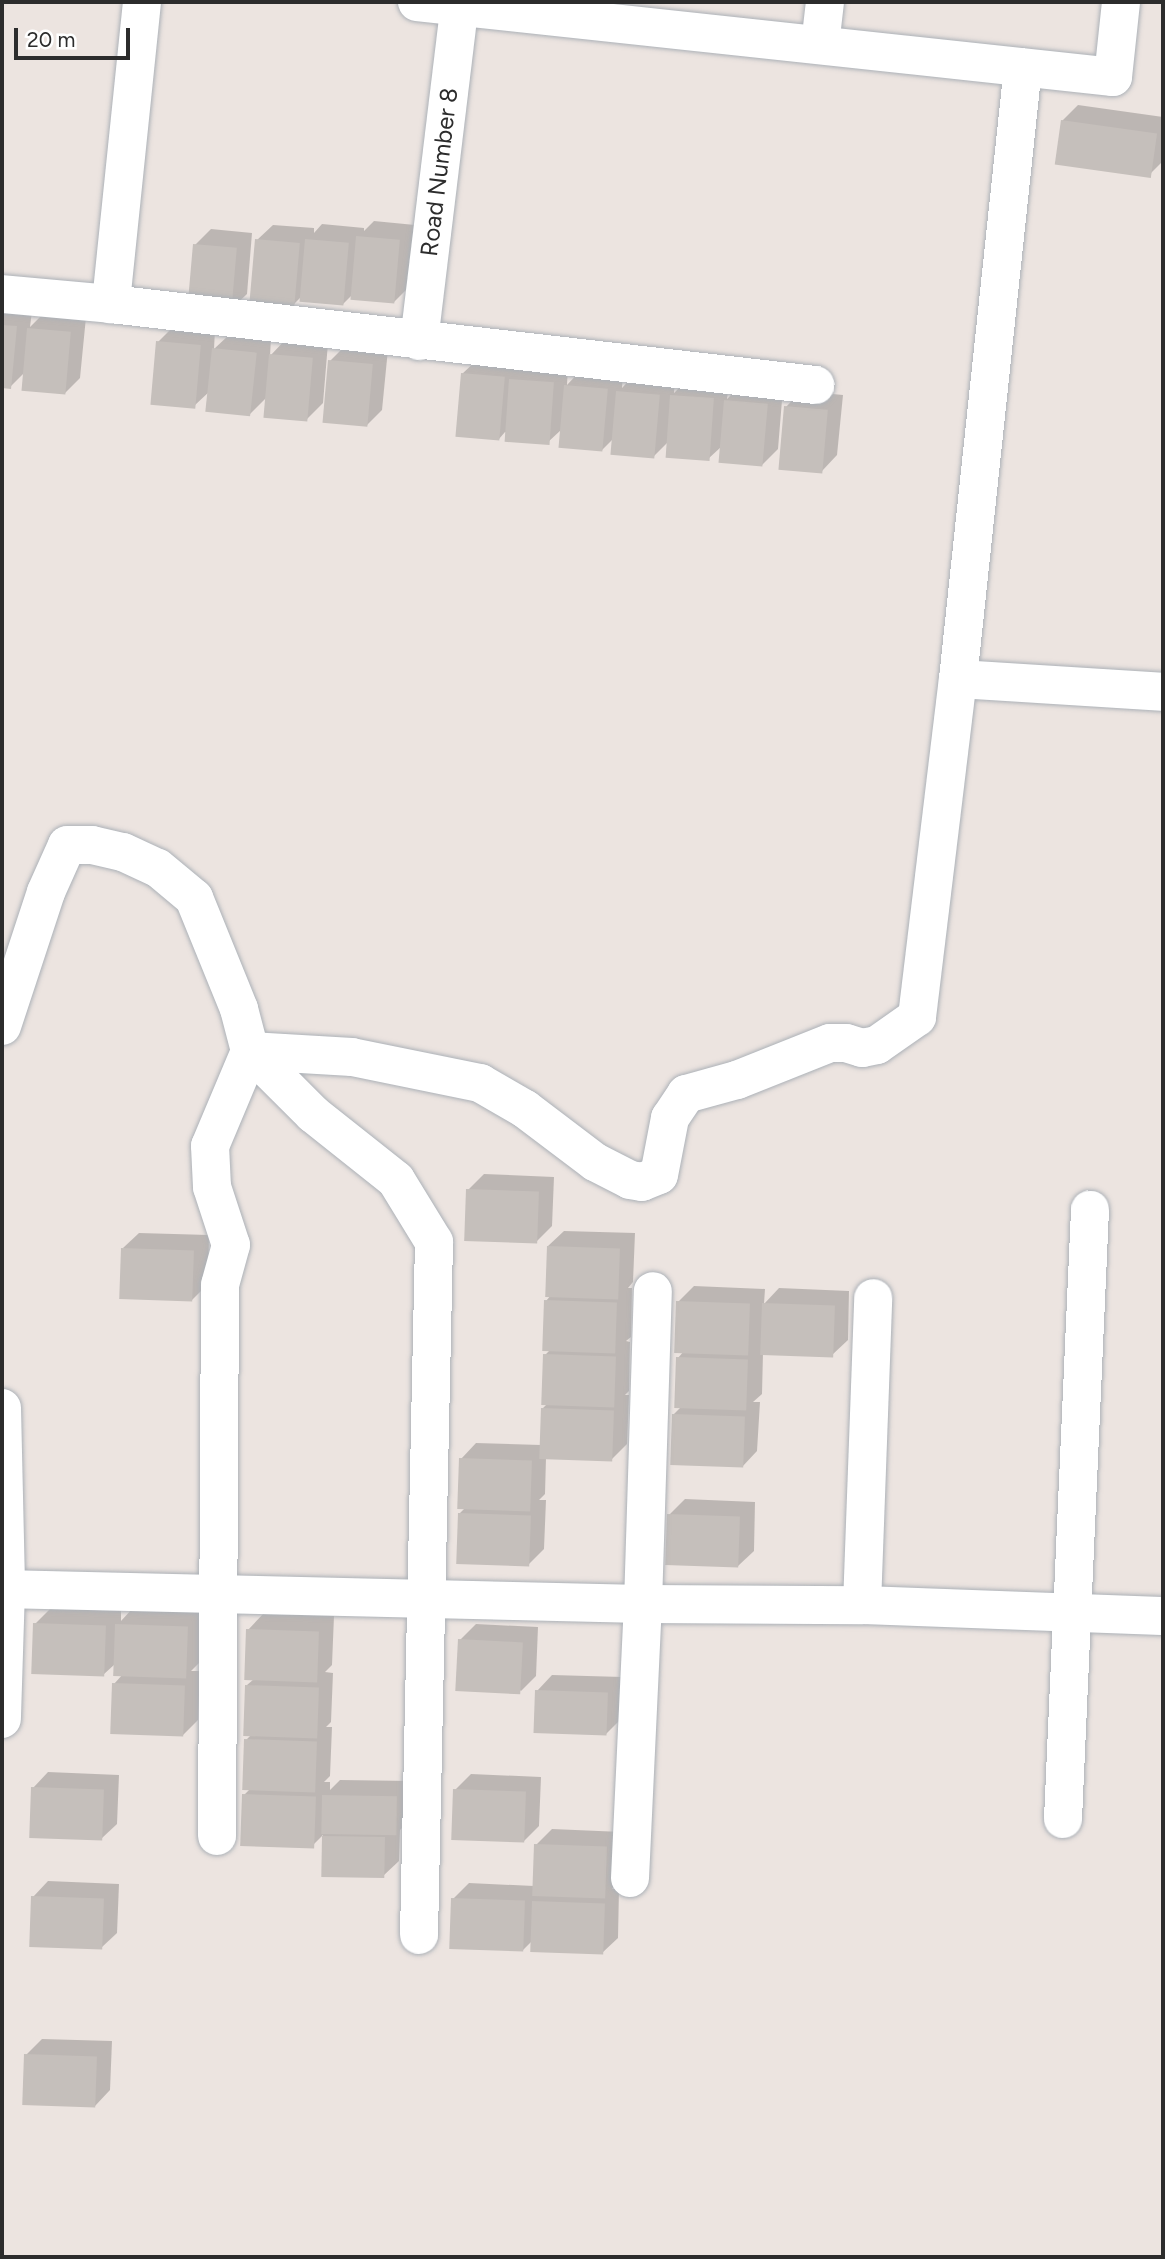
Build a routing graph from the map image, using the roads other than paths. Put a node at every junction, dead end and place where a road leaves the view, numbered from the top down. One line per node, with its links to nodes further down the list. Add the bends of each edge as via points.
1 (142, 2): 9 (street)
2 (417, 2): 5 (street)
3 (825, 2): 6 (street)
4 (1121, 2): 7 (street, via 1113,77)
5 (460, 4): 6 (street); 10 (street, Road Number 8)
6 (820, 45): 7 (street)
7 (1023, 67): 12 (street)
8 (2, 294): 9 (street)
9 (111, 304): 10 (street)
10 (419, 341): 11 (street)
11 (816, 385)
12 (958, 679): 13 (street); 15 (street, via 917,1017 877,1045 862,1048 830,1043 737,1080 686,1094 670,1118 659,1175 652,1180 630,1180 595,1162 525,1108 480,1083 352,1057)
13 (1163, 692)
14 (2, 1026): 15 (street, via 66,845 92,845 158,867 194,898 239,1009)
15 (250, 1051): 21 (street, via 210,1146 212,1187 231,1245 220,1285); 22 (street, via 313,1114 396,1180 434,1242)
16 (1090, 1210): 25 (street)
17 (653, 1291): 23 (street)
18 (873, 1298): 24 (street)
19 (2, 1408): 20 (street)
20 (4, 1589): 21 (street); 27 (street)
21 (219, 1594): 22 (street); 29 (street)
22 (428, 1600): 23 (street); 31 (street)
23 (643, 1604): 24 (street); 30 (street)
24 (862, 1605): 25 (street)
25 (1072, 1612): 26 (street); 28 (street)
26 (1163, 1616)
27 (2, 1719)
28 (1063, 1819)
29 (217, 1836)
30 (630, 1878)
31 (419, 1935)

